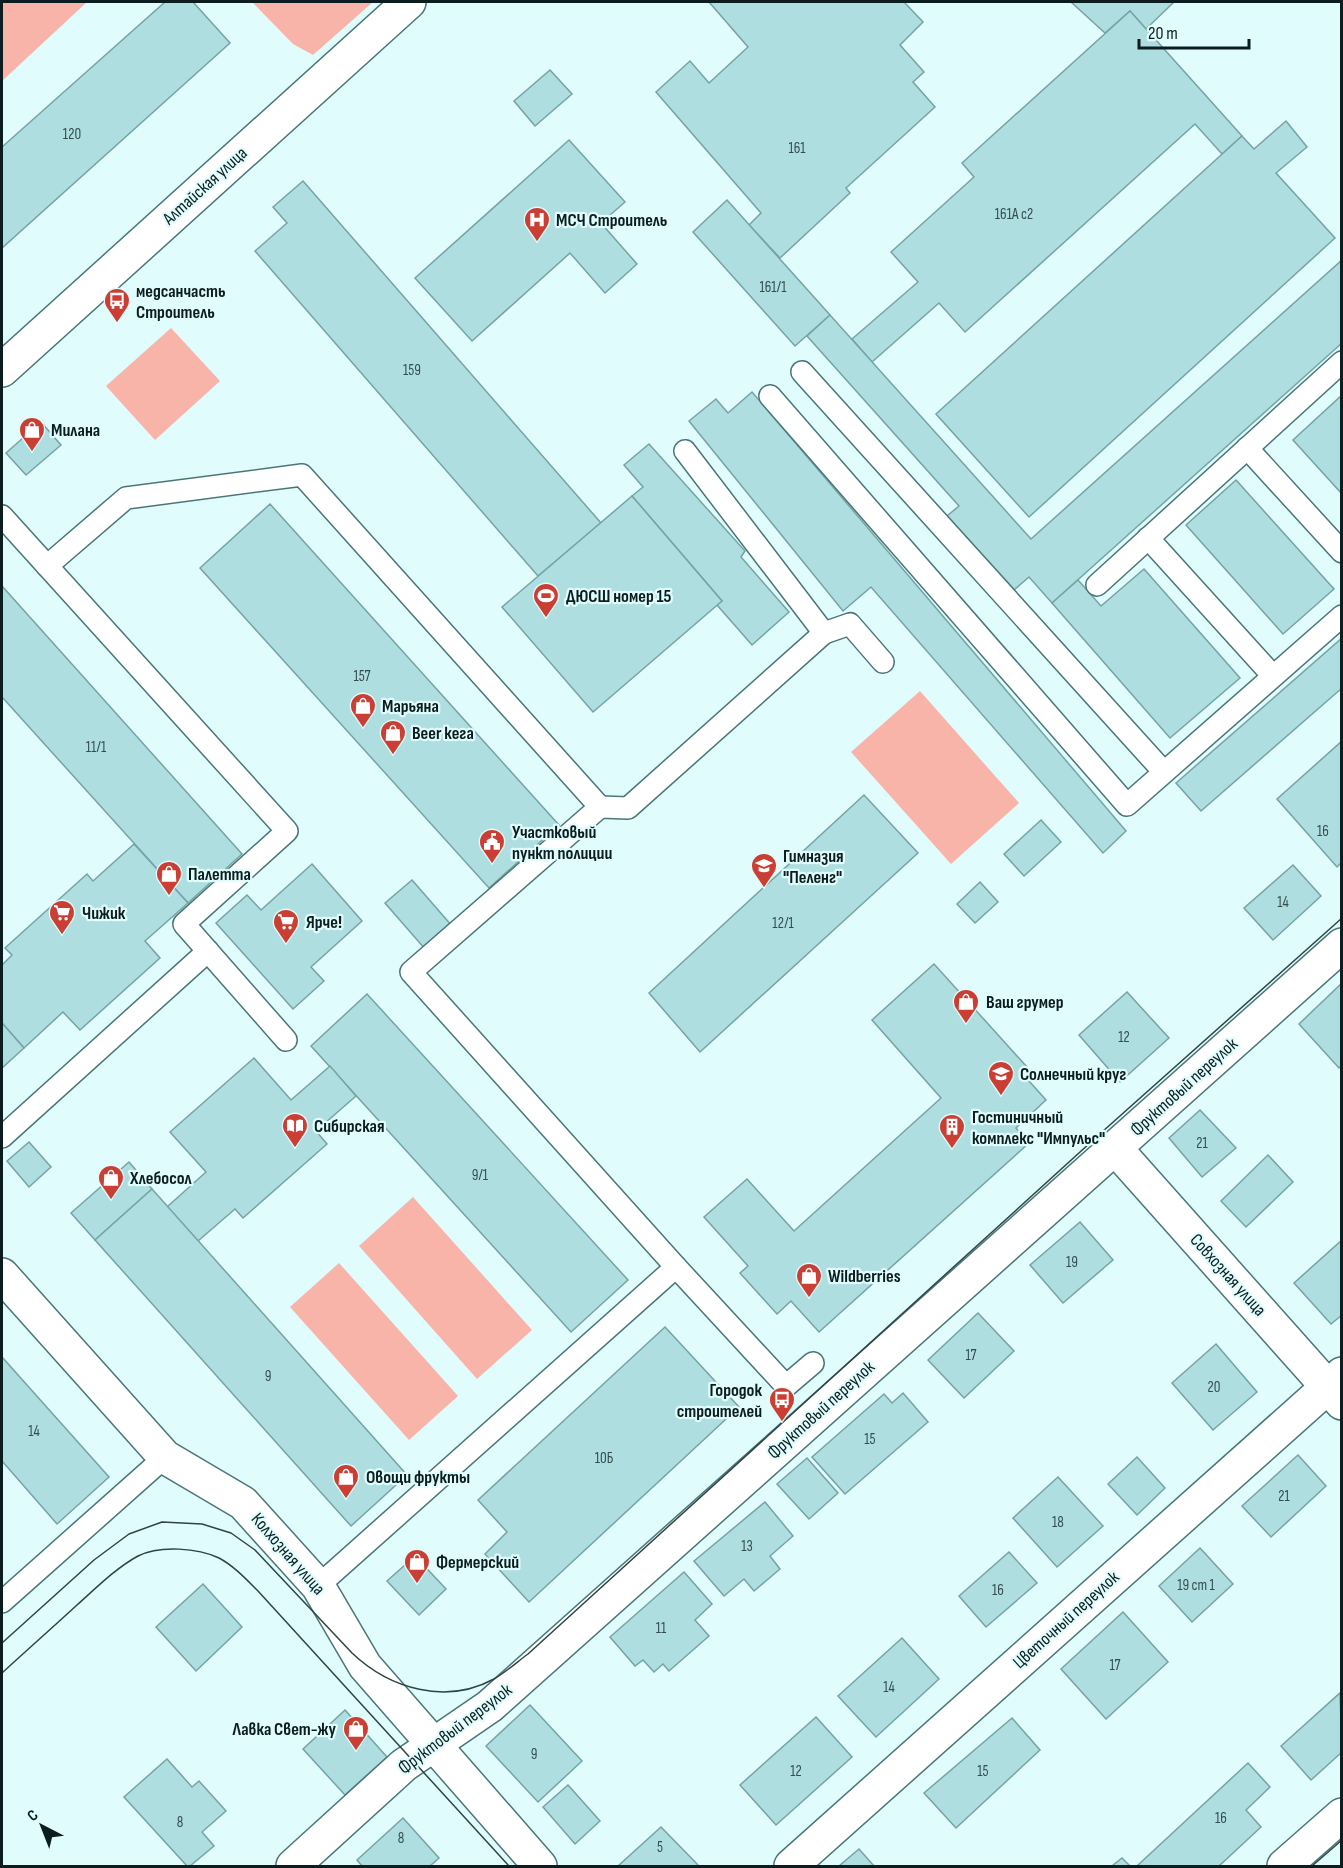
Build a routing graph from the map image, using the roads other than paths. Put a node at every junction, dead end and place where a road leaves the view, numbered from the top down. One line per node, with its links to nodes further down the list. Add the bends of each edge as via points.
1 (409, 2): 3 (street, Алтайская улица)
2 (1341, 362): 6 (lane)
3 (2, 370)
4 (802, 372): 17 (lane)
5 (770, 396): 17 (lane, via 1127,805)
6 (1247, 448): 9 (lane); 10 (lane)
7 (685, 451): 14 (lane)
8 (2, 516): 11 (lane)
9 (1148, 538): 12 (lane); 16 (lane)
10 (1341, 552)
11 (47, 566): 18 (lane, via 126,498 302,475); 20 (lane, via 287,831 184,924)
12 (1097, 585)
13 (1341, 616): 16 (lane)
14 (824, 633): 15 (lane, via 850,624); 18 (lane, via 628,808)
15 (883, 662)
16 (1273, 676): 17 (lane)
17 (1163, 771)
18 (600, 807): 24 (lane, via 411,972)
19 (1341, 945): 23 (street, Фруктовый переулок)
20 (208, 951): 21 (lane); 22 (lane)
21 (286, 1040)
22 (2, 1137)
23 (1115, 1148): 27 (street, Совхозная улица); 31 (street, Фруктовый переулок, via 490,1706)
24 (676, 1267): 26 (lane, via 786,1386); 29 (lane)
25 (2, 1275): 28 (street, Колхозная улица)
26 (813, 1363)
27 (1337, 1388): 35 (street, Цветочный переулок)
28 (165, 1457): 29 (street, Колхозная улица, via 243,1503); 30 (lane)
29 (318, 1586): 31 (street, Колхозная улица, via 366,1666)
30 (2, 1602)
31 (433, 1745): 33 (street, Фруктовый переулок, via 404,1766); 34 (street, Колхозная улица)
32 (1341, 1815): 36 (street)
33 (293, 1866)
34 (540, 1866)
35 (791, 1866)
36 (1284, 1866)

